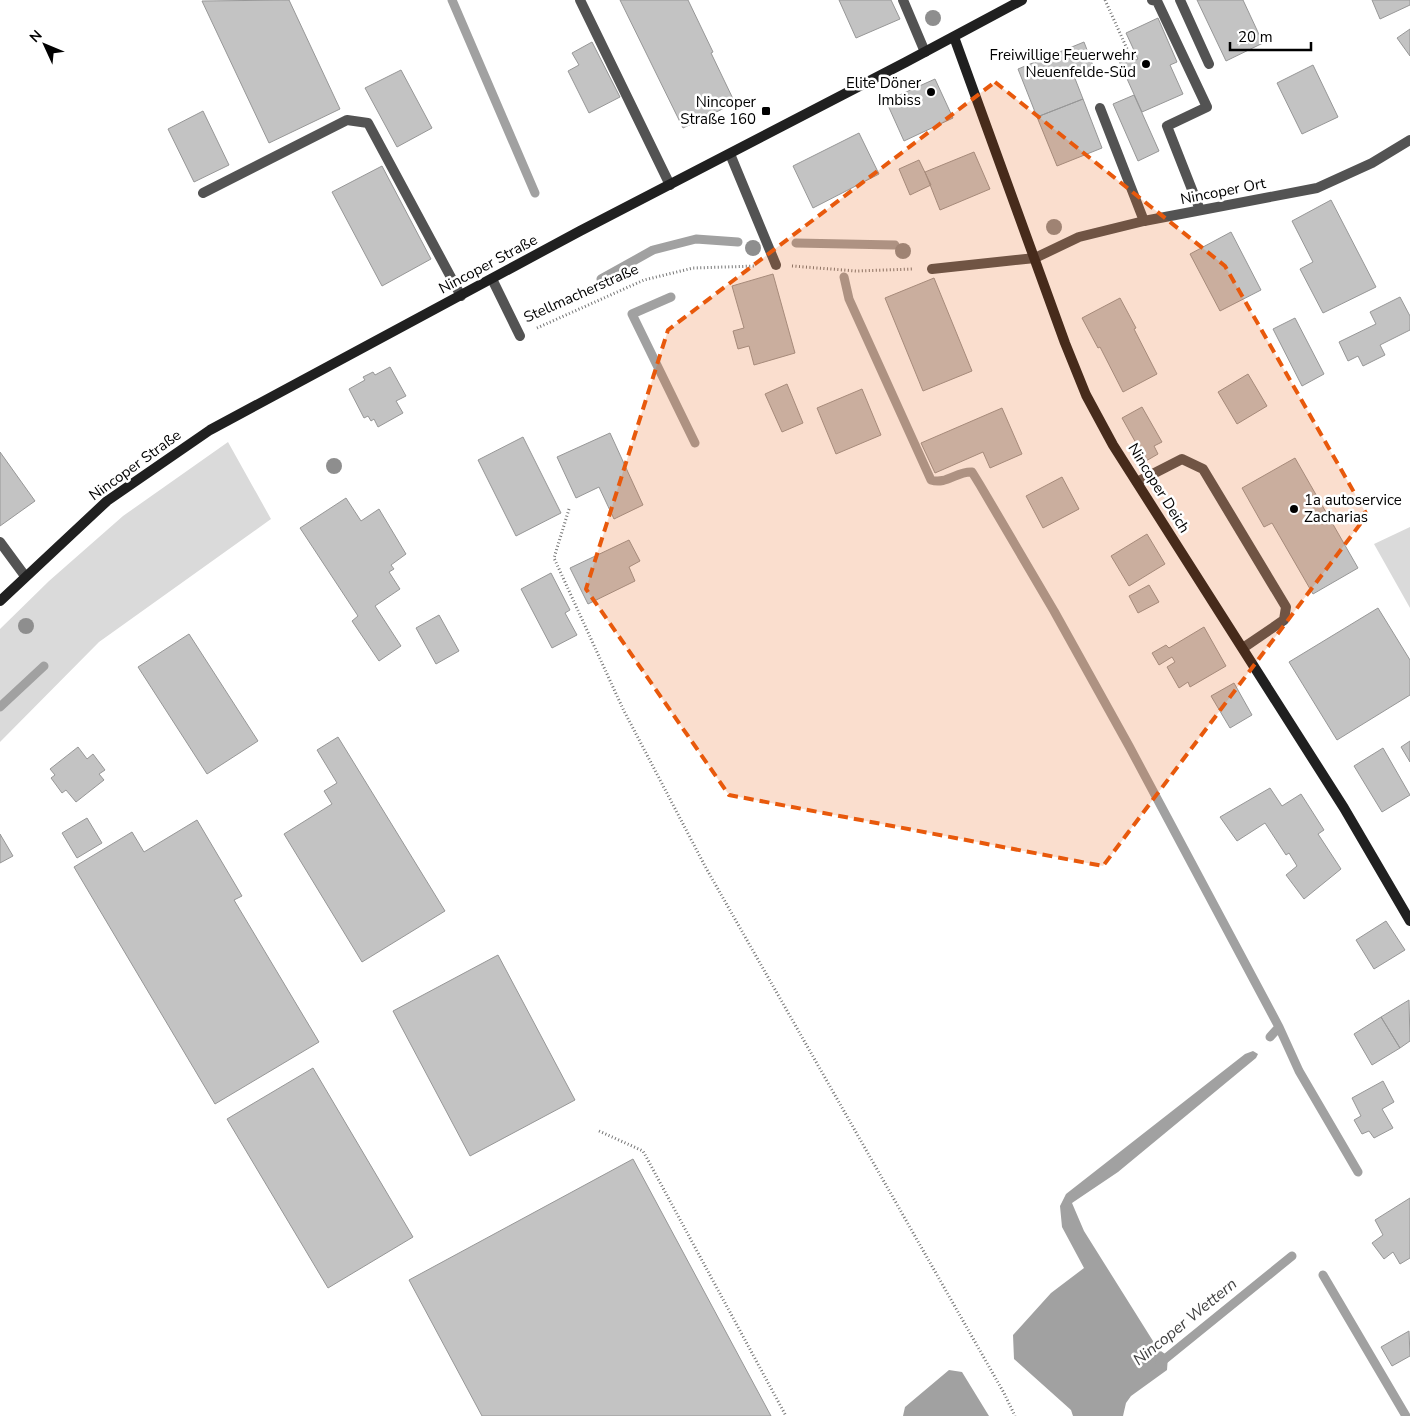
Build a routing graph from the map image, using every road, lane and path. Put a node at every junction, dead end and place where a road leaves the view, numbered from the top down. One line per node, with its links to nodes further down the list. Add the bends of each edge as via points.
1 (580, 0): 14 (street)
2 (903, 0): 8 (street)
3 (1022, 0): 7 (main road, Nincoper Straße)
4 (1105, 0): 9 (path)
5 (1152, 0): 16 (street, via 1157,1 1207,107 1167,126)
6 (1180, 0): 10 (street)
7 (954, 37): 8 (main road, Nincoper Straße); 18 (main road, Nincoper Deich)
8 (925, 52): 13 (main road, Nincoper Straße)
9 (1135, 61)
10 (1208, 64)
11 (1100, 108): 17 (street)
12 (1410, 140): 16 (street, Nincoper Ort, via 1372,163 1317,188)
13 (730, 154): 14 (main road, Nincoper Straße); 19 (street)
14 (670, 185): 21 (main road, Nincoper Straße)
15 (203, 193): 22 (street, via 347,120 368,123)
16 (1200, 210): 17 (street, Nincoper Ort)
17 (1144, 221): 18 (street, Nincoper Ort, via 1079,237)
18 (1036, 258): 20 (street); 24 (main road, Nincoper Deich, via 1086,395)
19 (776, 265): 20 (path, Stellmacherstraße, via 856,271); 23 (path, Stellmacherstraße, via 693,268 644,280)
20 (932, 268)
21 (492, 279): 22 (main road, Nincoper Straße); 23 (street, Stellmacherstraße)
22 (462, 296): 27 (main road, Nincoper Straße, via 210,430 107,501)
23 (520, 336)
24 (1137, 482): 29 (main road, Nincoper Deich); 29 (street, via 1182,460 1203,469 1286,608 1284,620)
25 (569, 509): 33 (path, via 554,558 623,709 706,868)
26 (0, 542): 27 (street)
27 (25, 576): 28 (main road, Nincoper Straße)
28 (0, 601)
29 (1243, 648): 30 (main road, Nincoper Deich, via 1344,808)
30 (1410, 921)
31 (600, 1131): 32 (path, via 643,1151)
32 (786, 1416)
33 (1016, 1416)

